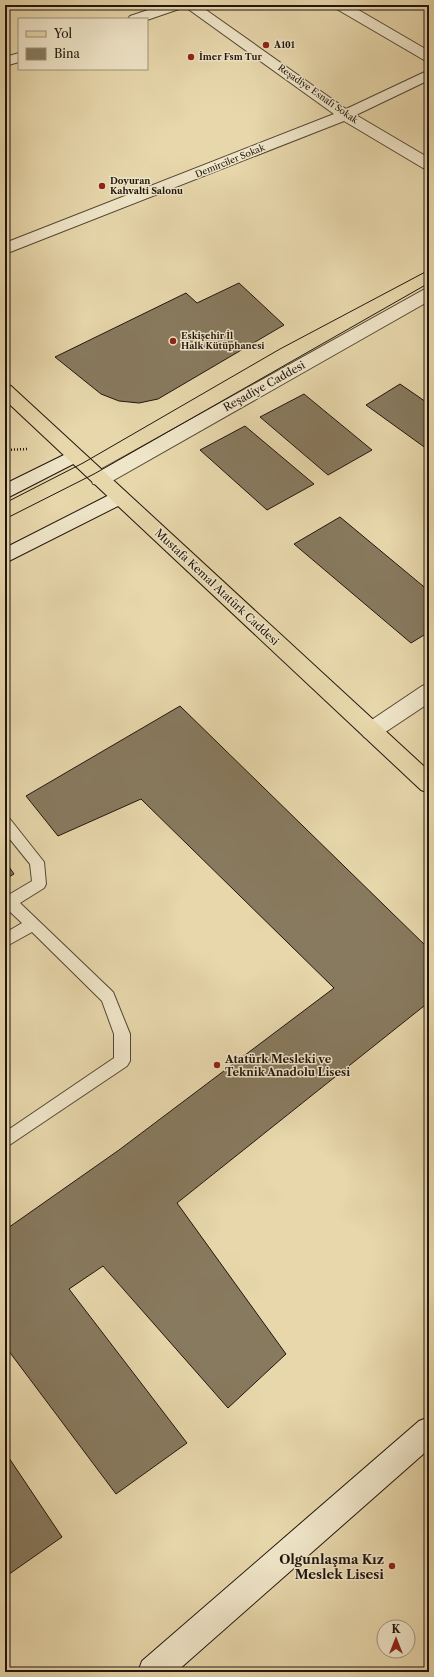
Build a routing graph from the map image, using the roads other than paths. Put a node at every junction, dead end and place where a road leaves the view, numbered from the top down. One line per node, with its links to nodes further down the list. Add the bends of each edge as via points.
1 (177, 5): 4 (street)
2 (190, 5): 9 (street, Reşadiye Esnafı Sokak)
3 (340, 5): 6 (street)
4 (138, 18)
5 (18, 57): 7 (street)
6 (429, 57)
7 (5, 62)
8 (429, 74): 9 (street, Demirciler Sokak)
9 (345, 115): 10 (street, Reşadiye Esnafı Sokak); 11 (street, Demirciler Sokak)
10 (429, 165)
11 (5, 249)
12 (429, 294): 15 (street, Reşadiye Caddesi)
13 (5, 390): 14 (main road, Mustafa Kemal Atatürk Caddesi)
14 (74, 456): 15 (main road, Mustafa Kemal Atatürk Caddesi); 16 (street)
15 (100, 480): 17 (main road, Mustafa Kemal Atatürk Caddesi)
16 (5, 492)
17 (119, 497): 18 (street); 20 (main road, Mustafa Kemal Atatürk Caddesi)
18 (5, 556)
19 (429, 692): 20 (street)
20 (371, 731): 21 (main road, Mustafa Kemal Atatürk Caddesi)
21 (429, 784)
22 (5, 823): 23 (lane, via 37,862 39,884)
23 (8, 903): 24 (lane)
24 (33, 924): 25 (lane); 26 (lane, via 108,997 122,1034 122,1061)
25 (5, 941)
26 (5, 1142)
27 (429, 1431): 28 (street)
28 (153, 1672)

